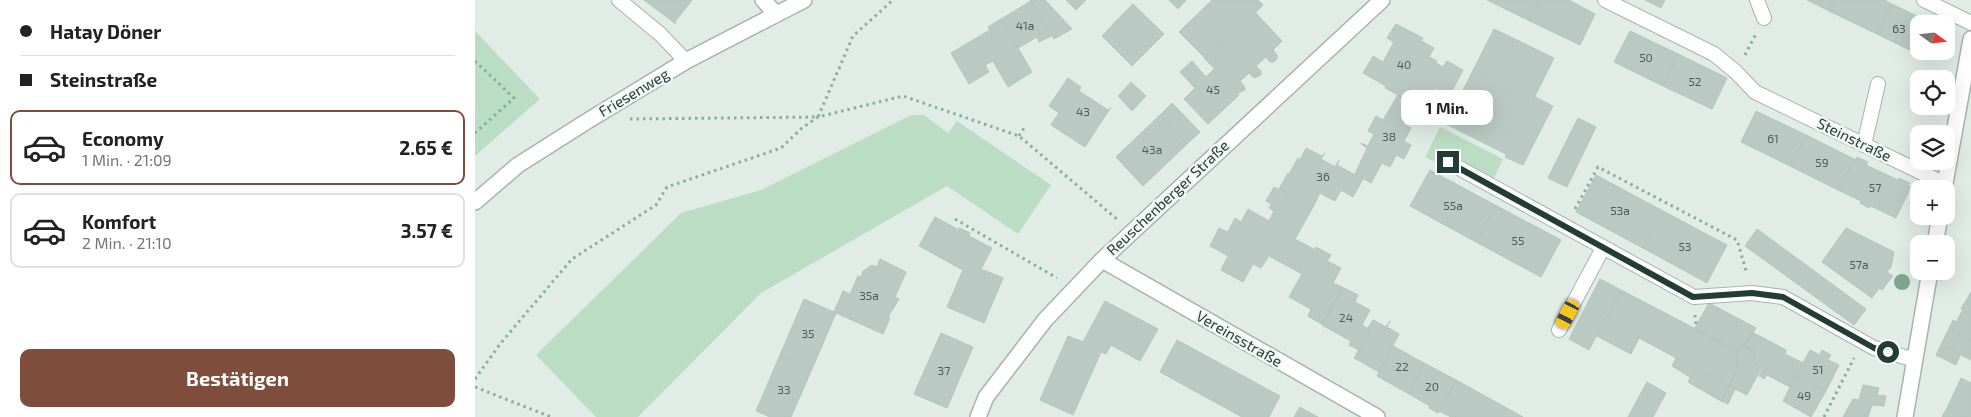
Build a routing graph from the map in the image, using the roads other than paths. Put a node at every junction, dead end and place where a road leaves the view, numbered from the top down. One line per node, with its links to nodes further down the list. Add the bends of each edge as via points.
1 (619, 0): 12 (lane)
2 (763, 0): 8 (street)
3 (804, 0): 8 (street, Friesenweg)
4 (1382, 0): 20 (street, Reuschenberger Straße)
5 (1605, 0): 14 (lane, Steinstraße, via 1714,54 1755,92)
6 (1757, 0): 9 (lane)
7 (1924, 0): 10 (lane)
8 (776, 14): 12 (street, Friesenweg)
9 (1764, 18)
10 (1971, 23)
11 (1971, 38): 17 (street, Steinstraße)
12 (686, 61): 18 (street, Friesenweg, via 518,165)
13 (1879, 84): 14 (lane)
14 (1864, 145): 16 (lane, Steinstraße)
15 (1448, 162): 19 (lane)
16 (1933, 180)
17 (1946, 180)
18 (475, 202)
19 (1603, 248): 22 (lane); 23 (lane, via 1693,297 1752,293 1783,297 1874,348)
20 (1102, 260): 24 (street, Reuschenberger Straße, via 1045,320 986,397); 25 (street, Vereinsstraße)
21 (1928, 280): 23 (street)
22 (1559, 330)
23 (1915, 360): 26 (street)
24 (977, 417)
25 (1377, 417)
26 (1905, 417)

